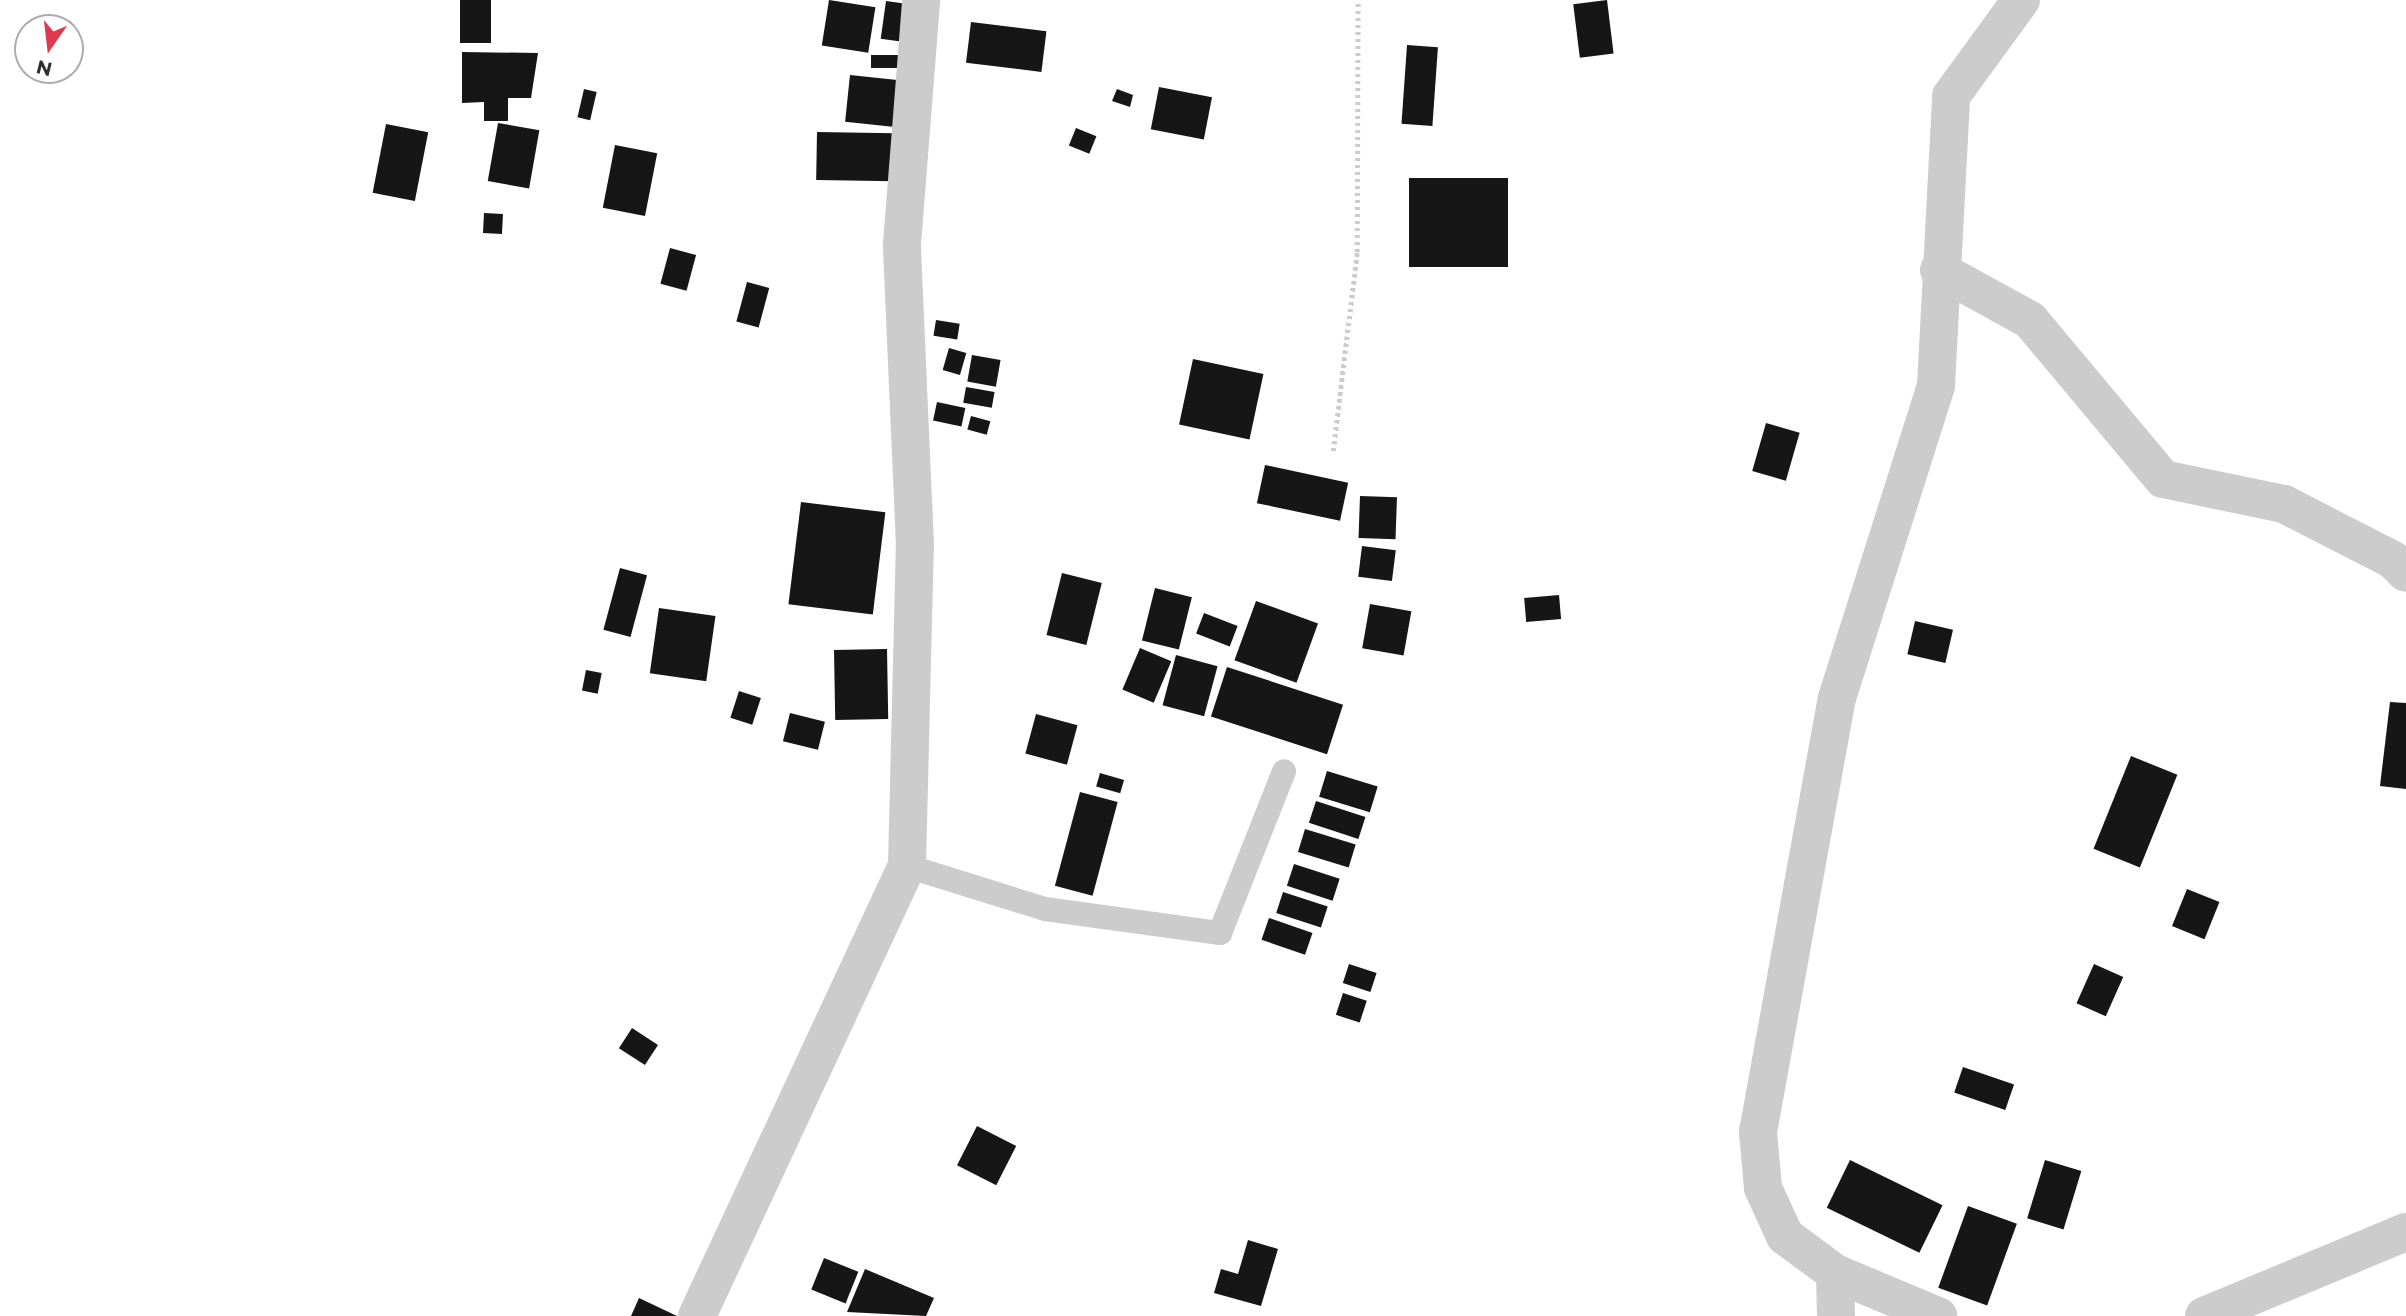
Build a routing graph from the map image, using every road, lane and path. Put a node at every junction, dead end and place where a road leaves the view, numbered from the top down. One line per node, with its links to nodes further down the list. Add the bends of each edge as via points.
1 (921, 0): 8 (street, via 902,244 915,546)
2 (1358, 0): 5 (path, via 1357,252)
3 (2021, 0): 4 (street, via 1951,96)
4 (1939, 270): 6 (street, via 2030,320 2163,479 2284,504); 10 (street, via 1936,386 1837,698 1758,1132 1763,1188 1785,1236)
5 (1333, 451)
6 (2406, 573)
7 (1284, 771): 8 (lane, via 1220,933 1045,909)
8 (907, 866): 11 (street)
9 (2406, 1232): 14 (street)
10 (1835, 1273): 12 (street); 13 (street)
11 (697, 1316)
12 (1836, 1316)
13 (1938, 1316)
14 (2204, 1316)

